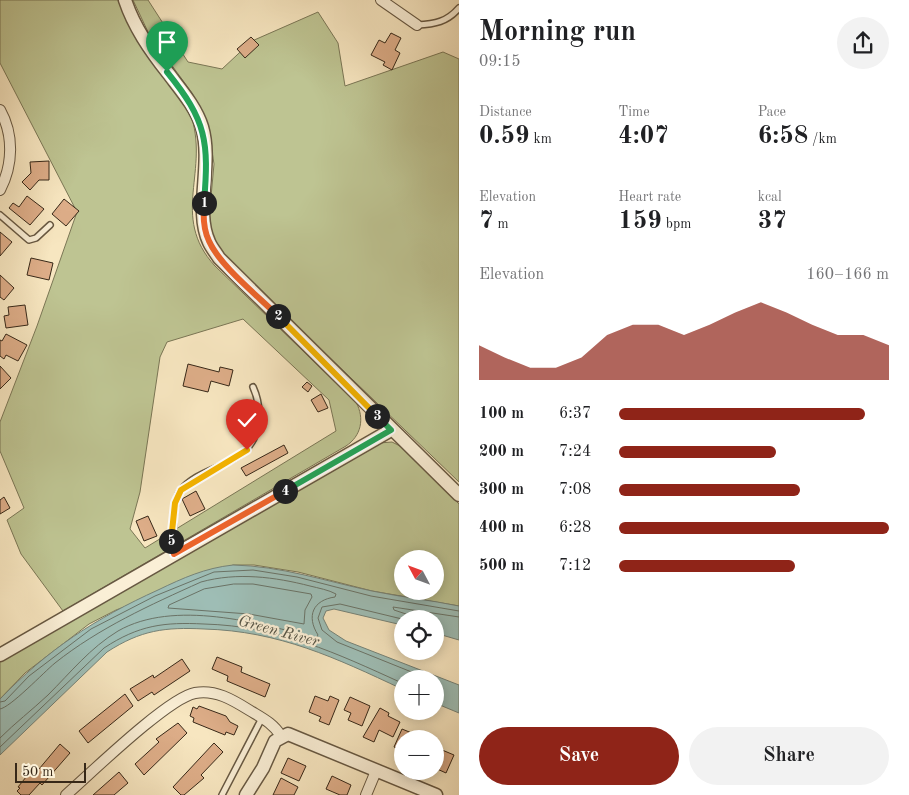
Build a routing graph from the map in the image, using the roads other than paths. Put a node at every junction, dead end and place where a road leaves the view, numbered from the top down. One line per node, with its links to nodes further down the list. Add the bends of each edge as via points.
1 (125, 0): 10 (street, via 130,17 181,89 202,127 207,167 203,214 209,242 219,258)
2 (383, 1): 4 (street)
3 (459, 8): 4 (lane, via 450,18 431,25)
4 (417, 25)
5 (0, 110): 6 (street, via 10,143 7,171)
6 (0, 190)
7 (0, 215): 8 (lane, via 29,240)
8 (50, 225)
9 (253, 387): 12 (lane, via 259,420 253,443 241,455 181,490 175,503 171,540)
10 (391, 430): 11 (street); 12 (street)
11 (459, 496)
12 (174, 554): 13 (street)
13 (0, 655)
14 (262, 718): 15 (street, via 274,725); 17 (street, via 214,693 195,693 181,698); 18 (lane)
15 (281, 736): 16 (street, via 288,734); 19 (street, via 274,741)
16 (376, 771): 20 (street); 21 (street)
17 (66, 795)
18 (222, 795)
19 (246, 795)
20 (366, 795)
21 (436, 795)

